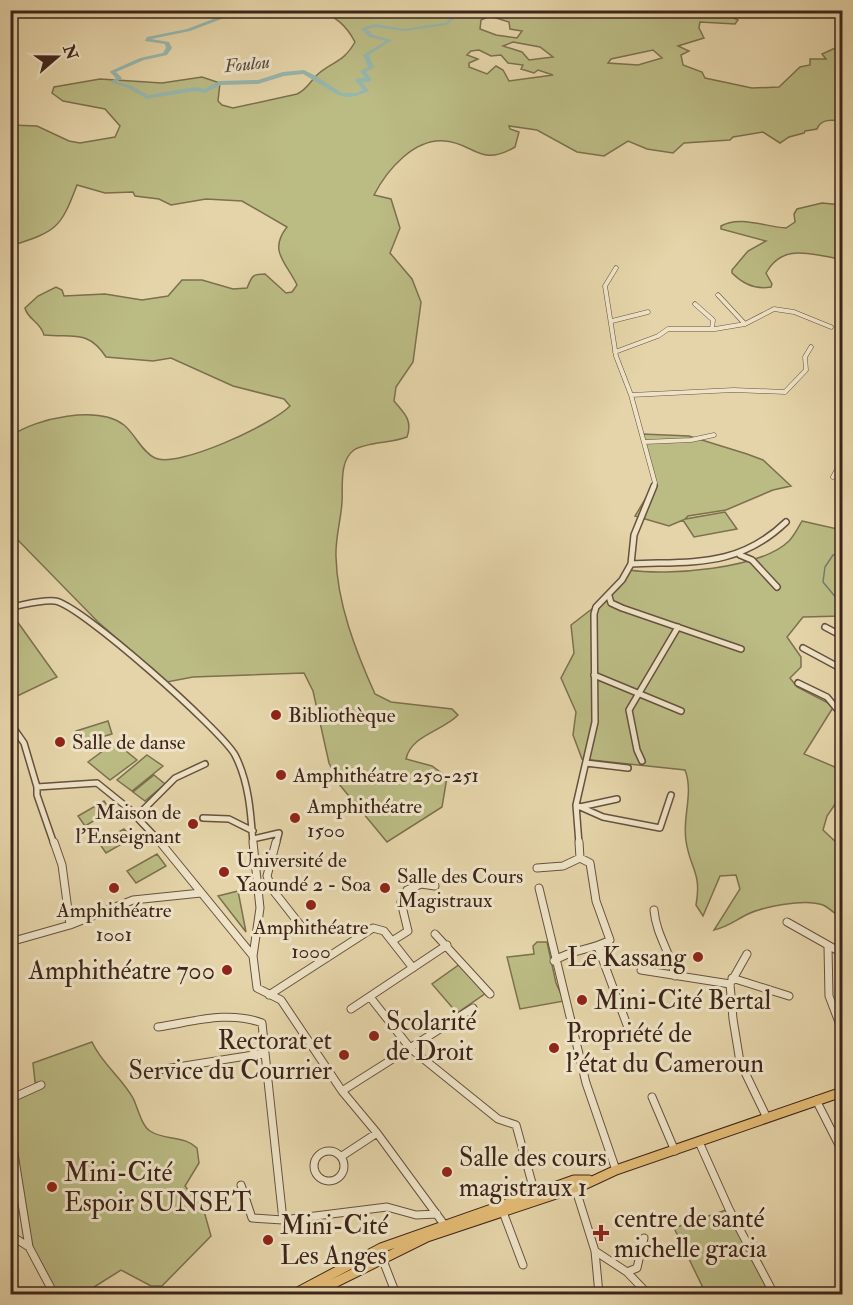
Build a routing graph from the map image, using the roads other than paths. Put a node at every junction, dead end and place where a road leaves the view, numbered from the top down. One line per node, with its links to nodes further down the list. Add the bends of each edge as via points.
1 (616, 268): 5 (street, via 605,286)
2 (718, 295): 6 (street)
3 (695, 304): 8 (street, via 713,320)
4 (648, 312): 5 (street)
5 (612, 321): 10 (street)
6 (745, 324): 7 (street, via 774,309 794,312); 8 (street)
7 (829, 327)
8 (712, 329): 10 (street, via 672,328)
9 (812, 347): 11 (street, via 806,357 806,370 788,392 734,390)
10 (615, 352): 11 (street)
11 (631, 395): 13 (street)
12 (714, 435): 13 (street)
13 (644, 442): 18 (street, via 655,483 634,535)
14 (843, 451): 15 (street)
15 (832, 477)
16 (786, 522): 17 (street, via 750,552)
17 (740, 555): 18 (street); 19 (street, via 752,560)
18 (631, 564): 20 (street)
19 (777, 587)
20 (609, 596): 22 (street, via 611,603 622,608); 28 (street, via 594,614)
21 (10, 607): 44 (street, via 49,601 76,611 217,731 235,755 243,776)
22 (678, 627): 26 (street); 30 (street)
23 (825, 627): 24 (street)
24 (843, 636)
25 (803, 648): 27 (street)
26 (741, 649)
27 (843, 669)
28 (594, 675): 30 (street); 35 (street, via 595,722)
29 (798, 683): 32 (street, via 827,697)
30 (641, 692): 31 (street); 34 (street, via 629,710)
31 (681, 711)
32 (843, 714)
33 (12, 727): 38 (street, via 24,743)
34 (642, 761)
35 (586, 763): 37 (street); 41 (street)
36 (205, 764): 42 (street, via 174,778)
37 (628, 768)
38 (37, 787): 42 (street, via 96,782); 53 (street, via 62,865)
39 (671, 795): 41 (street, via 660,828 603,816)
40 (617, 799): 41 (street)
41 (578, 806): 46 (street)
42 (137, 816): 50 (street)
43 (203, 818): 44 (street, via 216,816)
44 (253, 831): 45 (street)
45 (253, 839): 54 (street, via 279,833 267,876 272,889); 63 (street, via 260,888)
46 (580, 858): 47 (street, via 563,866); 59 (street, via 590,864 596,901 610,938)
47 (537, 868)
48 (435, 886): 56 (street, via 420,884 407,890 401,902 408,931)
49 (538, 888): 64 (street)
50 (201, 893): 53 (street, via 133,900); 63 (street)
51 (654, 910): 67 (street, via 657,930 672,958)
52 (787, 922): 60 (street)
53 (70, 925): 57 (street)
54 (301, 926)
55 (435, 934): 58 (street)
56 (392, 941): 65 (street); 70 (street, via 384,931 373,928)
57 (10, 942)
58 (447, 945): 65 (street); 69 (street)
59 (598, 946): 64 (street, via 574,950); 75 (street)
60 (828, 947): 61 (street); 77 (street, via 829,996)
61 (843, 953)
62 (747, 954): 68 (street)
63 (253, 956): 70 (street, via 257,988)
64 (554, 961): 94 (street, via 586,1083)
65 (413, 968): 72 (street)
66 (641, 970): 67 (street)
67 (675, 976): 68 (street)
68 (731, 981): 71 (street); 87 (street, via 740,1062)
69 (490, 994)
70 (269, 995): 82 (street, via 281,1000)
71 (789, 996)
72 (370, 997): 74 (street); 78 (street)
73 (473, 1008): 78 (street)
74 (351, 1009)
75 (627, 1025)
76 (158, 1027): 79 (street, via 244,1016 262,1023)
77 (843, 1029)
78 (410, 1048): 82 (street); 98 (street, via 498,1119 516,1125)
79 (265, 1053): 80 (street); 101 (street)
80 (140, 1073)
81 (41, 1085): 85 (street)
82 (342, 1091): 89 (street)
83 (843, 1092): 86 (main road)
84 (652, 1096): 91 (street)
85 (10, 1099)
86 (816, 1100): 87 (main road); 92 (street)
87 (766, 1118): 90 (main road)
88 (10, 1129): 105 (street)
89 (377, 1133): 93 (street); 100 (street)
90 (699, 1142): 91 (main road); 116 (street)
91 (675, 1151): 94 (main road)
92 (843, 1151)
93 (342, 1156): 93 (street, via 334,1150 321,1153 315,1161 316,1175 324,1181 338,1178 344,1168)
94 (616, 1170): 95 (main road)
95 (589, 1180): 97 (main road); 98 (main road, via 574,1180)
96 (241, 1185): 101 (street, via 252,1218)
97 (575, 1187): 99 (main road); 106 (street)
98 (535, 1194): 102 (main road)
99 (503, 1212): 102 (main road); 108 (street)
100 (437, 1214): 101 (street, via 416,1217 387,1207); 102 (street)
101 (283, 1220)
102 (446, 1227): 107 (main road); 111 (main road, via 381,1248)
103 (10, 1235): 105 (street)
104 (645, 1238): 109 (street, via 638,1268)
105 (29, 1247): 110 (street)
106 (595, 1251): 109 (street); 114 (street)
107 (382, 1258): 112 (main road); 113 (street)
108 (523, 1264)
109 (627, 1272): 115 (street)
110 (54, 1294)
111 (294, 1294)
112 (312, 1294)
113 (396, 1294)
114 (599, 1294)
115 (648, 1294)
116 (774, 1294)

